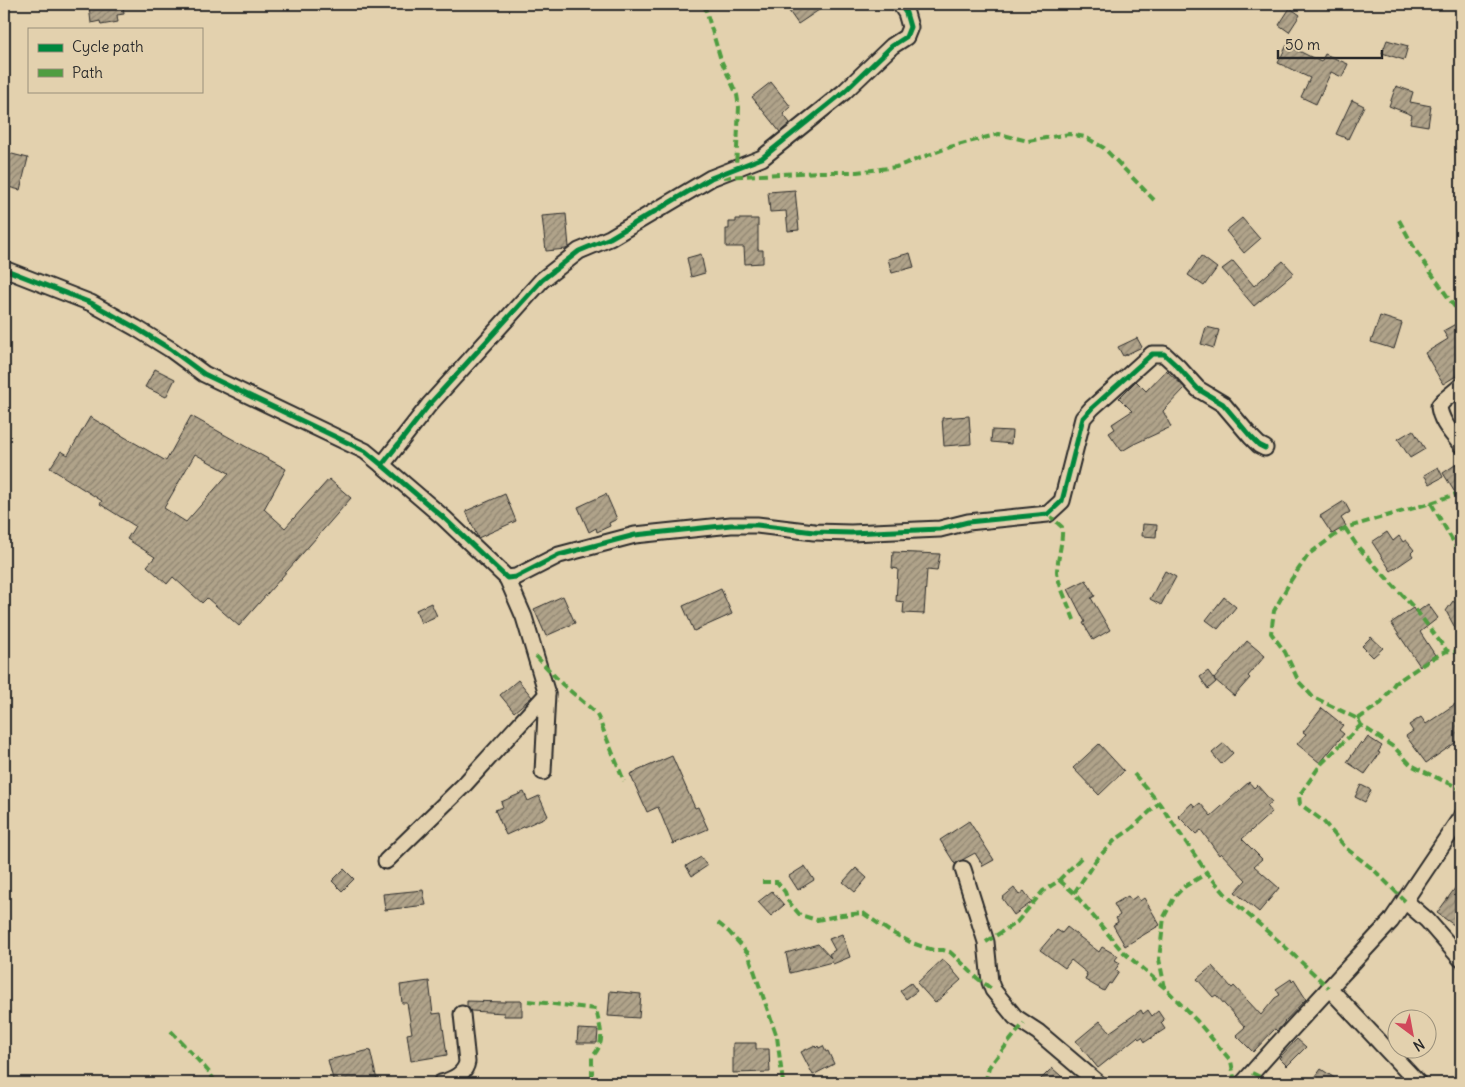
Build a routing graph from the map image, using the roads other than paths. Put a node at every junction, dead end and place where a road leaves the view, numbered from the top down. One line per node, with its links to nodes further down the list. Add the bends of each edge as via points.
1 (900, 4): 6 (street, via 910,27 906,37 762,158 710,178 610,238 579,251 542,280 429,405)
2 (4, 269): 6 (street, via 91,303 136,328 204,374 365,451)
3 (1461, 386): 4 (street, via 1442,401 1439,413)
4 (1461, 445)
5 (1266, 448): 7 (street, via 1255,441 1223,404 1198,389 1164,354 1152,354 1083,418 1062,501 1048,514 921,530 851,533 731,525 635,534 559,555 516,577)
6 (382, 465): 7 (street)
7 (507, 578): 8 (street, via 524,617)
8 (547, 694): 9 (street); 11 (street, via 464,785)
9 (543, 772)
10 (1461, 817): 13 (street)
11 (386, 861)
12 (963, 869): 18 (street, via 986,942 993,990 1015,1017 1038,1032)
13 (1405, 901): 14 (street, via 1427,920); 15 (street, via 1391,921)
14 (1461, 959)
15 (1329, 988): 19 (street); 20 (street)
16 (462, 1014): 17 (street, via 466,1067 458,1076)
17 (441, 1083)
18 (1098, 1083)
19 (1243, 1083)
20 (1418, 1083)

